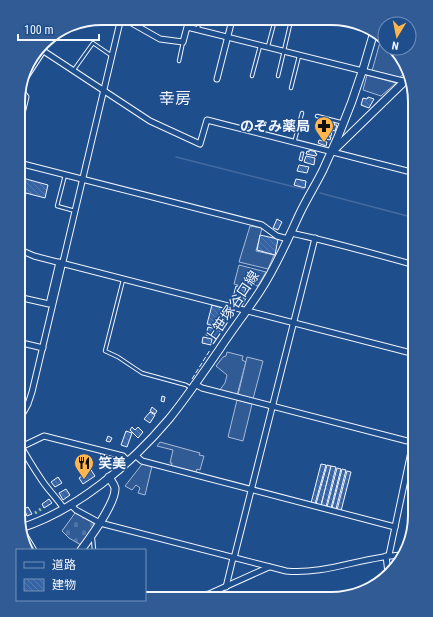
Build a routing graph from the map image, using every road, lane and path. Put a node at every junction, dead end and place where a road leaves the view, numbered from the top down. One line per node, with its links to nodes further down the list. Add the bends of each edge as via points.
1 (119, 25): 16 (street)
2 (139, 25): 10 (street, via 160,39)
3 (198, 25): 7 (lane)
4 (231, 25): 8 (street)
5 (274, 25): 12 (lane)
6 (290, 25): 13 (lane)
7 (198, 29): 8 (street); 10 (street, via 187,27)
8 (228, 36): 11 (street); 22 (street)
9 (372, 37): 19 (main road, 上笹塚谷口線)
10 (183, 42): 17 (lane)
11 (260, 45): 12 (street); 20 (lane)
12 (268, 47): 13 (street)
13 (284, 51): 15 (street); 21 (lane)
14 (44, 52): 18 (street)
15 (299, 55): 19 (street); 25 (lane)
16 (112, 56): 18 (lane, via 93,43); 26 (street)
17 (179, 61)
18 (73, 71): 26 (street)
19 (362, 71): 23 (street); 29 (main road, 上笹塚谷口線)
20 (252, 76)
21 (278, 76)
22 (217, 79)
23 (405, 80)
24 (405, 83): 31 (main road)
25 (291, 88)
26 (104, 91): 30 (street, via 159,126 200,144 207,120); 35 (street)
27 (302, 113): 30 (lane)
28 (317, 116): 29 (lane)
29 (344, 123): 31 (main road, 上笹塚谷口線)
30 (294, 143): 31 (street)
31 (331, 152): 33 (street); 37 (main road, 上笹塚谷口線)
32 (25, 165): 34 (street)
33 (408, 171)
34 (65, 175): 35 (street); 36 (lane, via 58,206)
35 (83, 179): 36 (street); 37 (street, via 262,225 277,236)
36 (75, 211): 41 (street)
37 (290, 236): 38 (street); 45 (main road, 上笹塚谷口線, via 276,265)
38 (315, 238): 40 (street); 46 (street)
39 (25, 252): 41 (street)
40 (408, 262)
41 (61, 263): 42 (street); 43 (street)
42 (123, 279): 45 (street); 50 (lane, via 104,351 142,373)
43 (53, 295): 44 (street, via 49,304); 48 (street)
44 (25, 298)
45 (247, 310): 46 (street); 50 (main road, 上笹塚谷口線)
46 (294, 323): 49 (street); 51 (street)
47 (25, 344): 48 (street)
48 (43, 348): 52 (street)
49 (408, 352)
50 (193, 386): 51 (street); 56 (main road, 上笹塚谷口線, via 169,419)
51 (272, 406): 53 (street); 60 (street)
52 (25, 408)
53 (408, 440)
54 (25, 445): 57 (street, via 44,436 123,456)
55 (25, 453): 62 (street)
56 (135, 455): 57 (main road, 上笹塚谷口線); 60 (street, via 140,461)
57 (128, 461): 59 (main road, 上笹塚谷口線)
58 (408, 469): 65 (street)
59 (109, 477): 61 (main road, 上笹塚谷口線); 63 (main road, via 115,486 114,496)
60 (251, 489): 65 (street); 71 (street)
61 (71, 505): 62 (main road, 上笹塚谷口線); 63 (street)
62 (64, 509): 64 (main road, 上笹塚谷口線)
63 (100, 523): 66 (main road); 71 (street)
64 (26, 526)
65 (395, 527): 70 (street)
66 (91, 537): 67 (main road); 68 (lane)
67 (82, 549)
68 (94, 549)
69 (396, 555): 70 (street)
70 (388, 556): 72 (street, via 307,572); 73 (street)
71 (234, 558): 72 (street); 74 (street)
72 (269, 567): 74 (street)
73 (388, 567)
74 (226, 587): 75 (street)
75 (214, 592)

